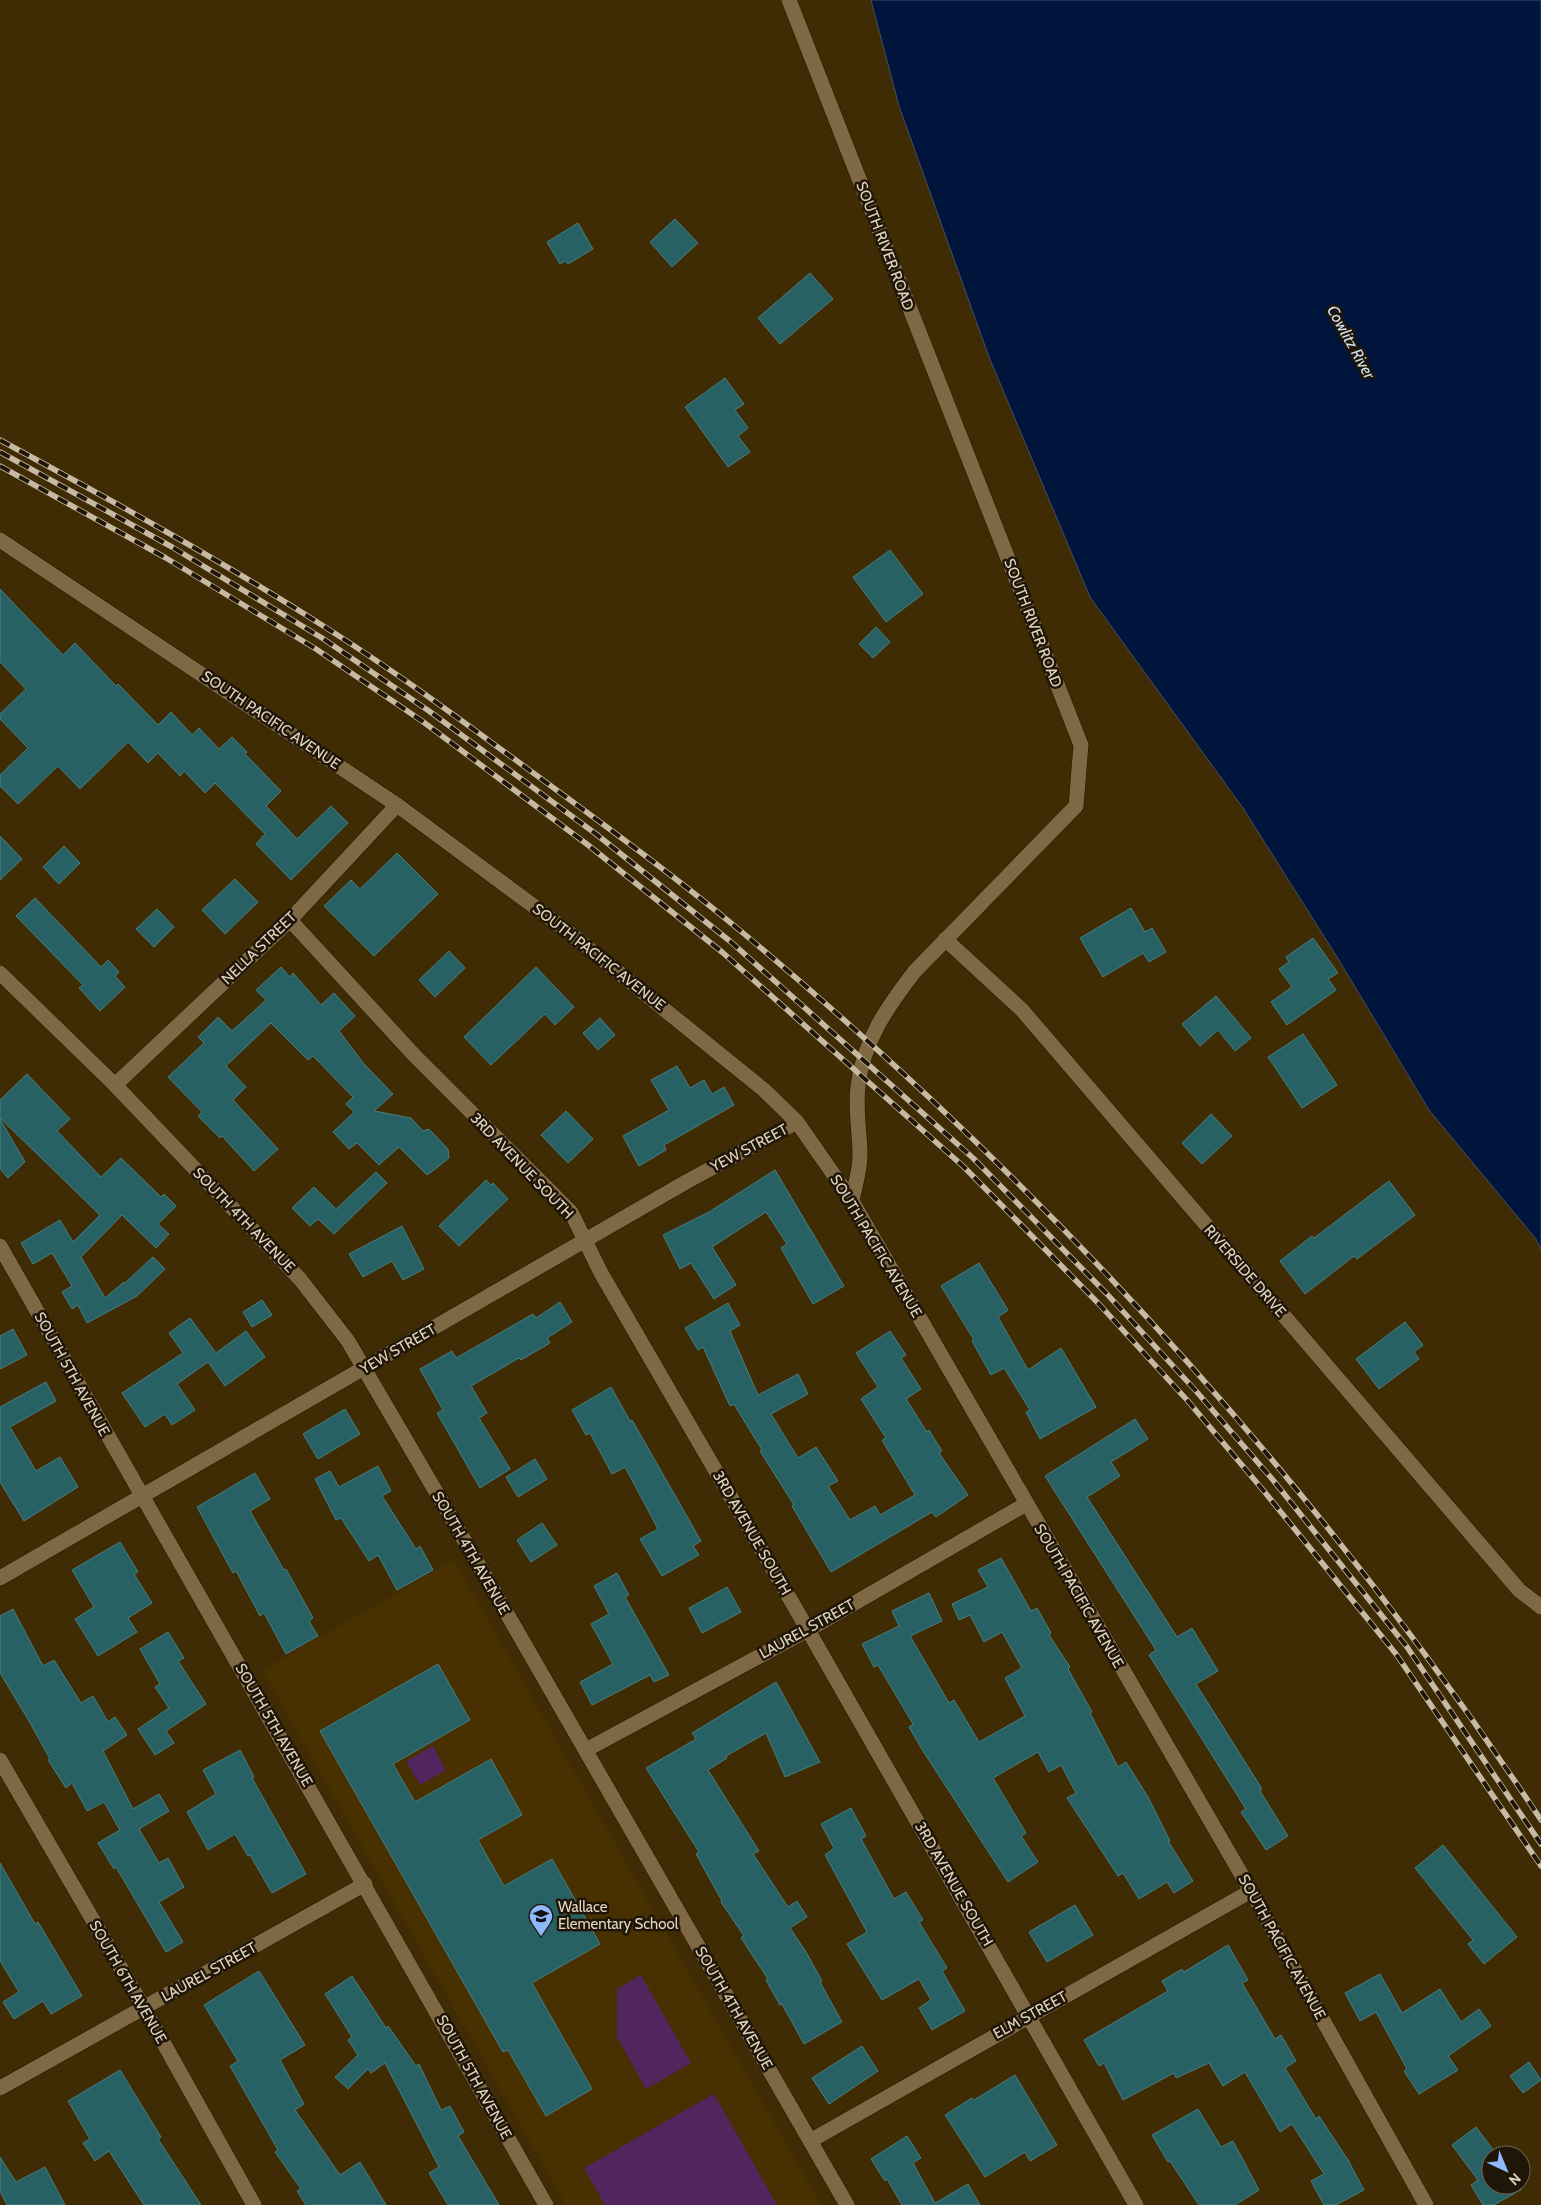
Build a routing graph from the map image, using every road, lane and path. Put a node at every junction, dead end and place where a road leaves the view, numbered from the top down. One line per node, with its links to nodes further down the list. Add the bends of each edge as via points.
1 (789, 0): 5 (street, SOUTH RIVER ROAD, via 1081,745 1076,806)
2 (0, 540): 3 (street, SOUTH PACIFIC AVENUE)
3 (397, 805): 4 (street, NELLA STREET); 8 (street, SOUTH PACIFIC AVENUE, via 566,930 764,1090)
4 (290, 920): 7 (street, NELLA STREET); 10 (street, 3RD AVENUE SOUTH, via 414,1056 571,1212)
5 (944, 939): 9 (street, SOUTH RIVER ROAD, via 892,1000 863,1059 857,1089 860,1158); 16 (street, RIVERSIDE DRIVE, via 1022,1010 1519,1590)
6 (0, 973): 7 (street, SOUTH 4TH AVENUE)
7 (115, 1086): 12 (street, SOUTH 4TH AVENUE, via 300,1279 348,1341)
8 (797, 1122): 9 (street, SOUTH PACIFIC AVENUE); 10 (street, YEW STREET)
9 (852, 1200): 14 (street, SOUTH PACIFIC AVENUE)
10 (586, 1241): 12 (street, YEW STREET); 17 (street, 3RD AVENUE SOUTH, via 601,1273)
11 (0, 1246): 13 (street, SOUTH 5TH AVENUE)
12 (363, 1369): 13 (street, YEW STREET); 18 (street, SOUTH 4TH AVENUE)
13 (142, 1498): 15 (street, YEW STREET); 20 (street, SOUTH 5TH AVENUE)
14 (1026, 1504): 17 (street, LAUREL STREET); 21 (street, SOUTH PACIFIC AVENUE)
15 (0, 1578)
16 (1541, 1607)
17 (808, 1630): 18 (street, LAUREL STREET); 23 (street, 3RD AVENUE SOUTH)
18 (586, 1750): 25 (street, SOUTH 4TH AVENUE)
19 (0, 1760): 22 (street, SOUTH 6TH AVENUE)
20 (365, 1884): 22 (street, LAUREL STREET); 27 (street, SOUTH 5TH AVENUE)
21 (1251, 1891): 23 (street, ELM STREET); 30 (street, SOUTH PACIFIC AVENUE)
22 (144, 2008): 24 (street, LAUREL STREET); 26 (street, SOUTH 6TH AVENUE)
23 (1029, 2016): 25 (street, ELM STREET); 29 (street, 3RD AVENUE SOUTH)
24 (0, 2088)
25 (810, 2141): 28 (street, SOUTH 4TH AVENUE)
26 (254, 2205)
27 (546, 2205)
28 (847, 2205)
29 (1136, 2205)
30 (1426, 2205)

